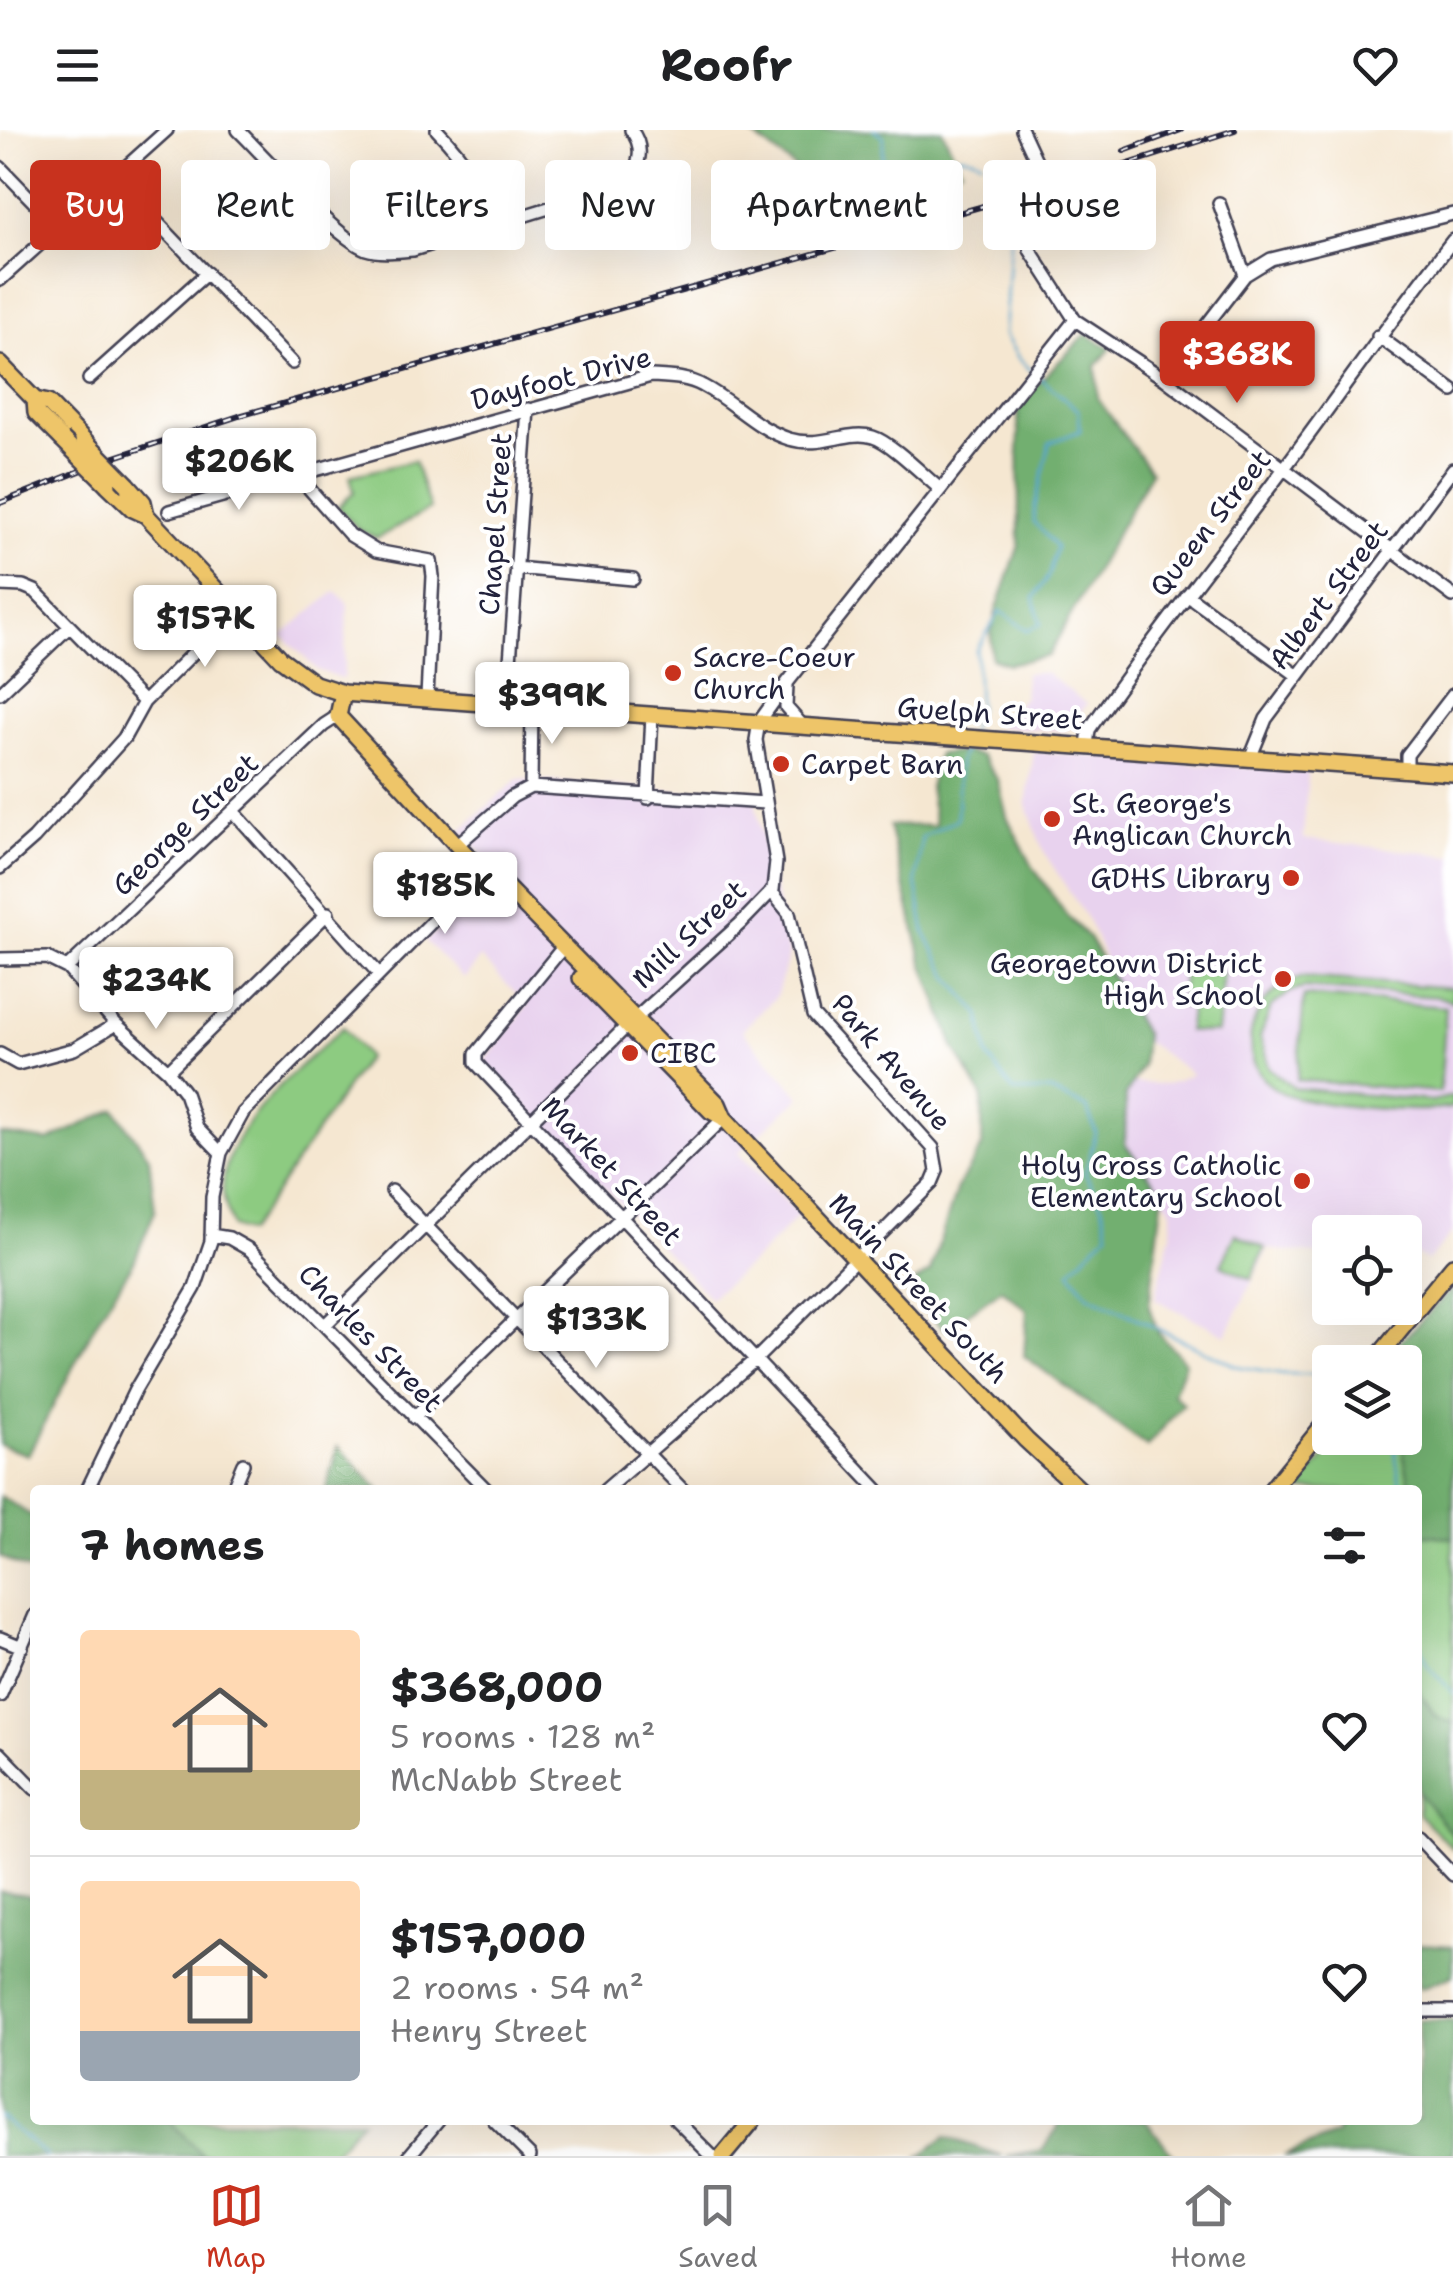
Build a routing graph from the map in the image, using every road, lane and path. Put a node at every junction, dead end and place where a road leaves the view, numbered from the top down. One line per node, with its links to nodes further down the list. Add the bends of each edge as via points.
1 (145, 130): 7 (street)
2 (168, 130): 7 (street)
3 (238, 130): 16 (street)
4 (438, 130): 9 (street)
5 (631, 130): 14 (street, via 638,161 623,186)
6 (1022, 130): 24 (street, via 1048,198 1030,250)
7 (154, 141): 8 (street)
8 (133, 160)
9 (465, 160)
10 (0, 167): 11 (street)
11 (30, 199)
12 (1219, 203): 22 (street)
13 (1453, 214): 22 (street, via 1271,259)
14 (525, 215)
15 (161, 226): 21 (street)
16 (350, 239)
17 (1453, 240): 25 (street, Queen Street)
18 (31, 250): 23 (street)
19 (370, 250): 20 (street)
20 (413, 250)
21 (207, 272): 26 (street); 28 (street)
22 (1245, 274): 29 (street)
23 (0, 280)
24 (1075, 320): 29 (street); 36 (street)
25 (1378, 336): 30 (street); 33 (street, Queen Street)
26 (292, 363)
27 (0, 364): 31 (main road)
28 (89, 379)
29 (1165, 379): 33 (street)
30 (1453, 391)
31 (35, 400): 38 (main road, bridge, via 48,403 128,485); 38 (main road, bridge, via 36,413 133,510)
32 (528, 409): 35 (street, Dayfoot Drive); 36 (street, Dayfoot Drive, via 650,376 676,377 790,439 819,444 874,437); 40 (street, Chapel Street)
33 (1285, 467): 39 (street); 43 (street, Queen Street)
34 (1453, 469): 39 (street, Albert Street)
35 (298, 476): 37 (street, Dayfoot Drive); 52 (street, via 350,535 376,551 430,561)
36 (940, 489): 48 (street)
37 (169, 511)
38 (146, 515): 45 (main road)
39 (1392, 551): 44 (street); 47 (street, Albert Street)
40 (516, 568): 41 (street); 54 (street, Chapel Street)
41 (633, 580)
42 (0, 586): 46 (street, via 34,592)
43 (1186, 594): 47 (street); 60 (street, Queen Street, via 1089,730)
44 (1453, 596)
45 (236, 610): 50 (main road, via 300,674); 53 (street)
46 (70, 627): 49 (street); 53 (street)
47 (1298, 676): 61 (street, Albert Street, via 1266,718)
48 (787, 683): 58 (street); 59 (street, via 786,707)
49 (0, 693)
50 (344, 693): 52 (main road, Guelph Street); 57 (main road)
51 (1453, 695): 62 (street, via 1407,756)
52 (427, 697): 54 (main road, Guelph Street)
53 (144, 702): 69 (street, via 124,738)
54 (507, 704): 55 (main road, Guelph Street)
55 (532, 706): 56 (main road, Guelph Street); 64 (street)
56 (652, 714): 58 (main road, Guelph Street); 65 (street)
57 (338, 716): 67 (street, George Street); 68 (main road, Main Street South)
58 (759, 722): 59 (main road, Guelph Street); 66 (street, Mill Street)
59 (802, 724): 60 (main road, Guelph Street)
60 (1087, 745): 61 (main road, Guelph Street)
61 (1251, 756): 62 (main road, Guelph Street)
62 (1407, 770): 63 (main road, Guelph Street)
63 (1453, 772)
64 (531, 787): 65 (street); 68 (street)
65 (648, 798): 66 (street)
66 (765, 804): 71 (street, Mill Street, via 776,862)
67 (234, 812): 72 (street); 75 (street, George Street)
68 (456, 845): 70 (main road, Main Street South)
69 (0, 868)
70 (482, 870): 73 (main road, Main Street South, via 496,877); 76 (street)
71 (771, 892): 77 (street, Mill Street); 88 (street, Park Avenue, via 789,912 813,1016 934,1148 938,1171 932,1184)
72 (328, 913): 76 (street); 80 (street)
73 (561, 950): 77 (main road, Main Street South); 82 (street, Market Street, via 475,1059)
74 (0, 958): 75 (street, via 47,958)
75 (68, 968): 78 (street)
76 (380, 974): 83 (street, via 243,1114)
77 (630, 1023): 81 (main road, Main Street South, via 718,1104); 82 (street, Mill Street)
78 (116, 1024): 79 (street, via 74,1049 18,1064); 80 (street)
79 (0, 1054)
80 (168, 1071): 83 (street, via 185,1093 197,1128)
81 (724, 1118): 85 (street); 88 (main road, Main Street South)
82 (531, 1122): 85 (street, Market Street); 86 (street, Mill Street)
83 (221, 1153): 87 (street)
84 (392, 1191): 86 (street)
85 (621, 1218): 90 (street); 93 (street, Market Street)
86 (426, 1223): 90 (street); 91 (street, Mill Street)
87 (211, 1234): 91 (street, Charles Street, via 250,1250); 98 (street, via 195,1288)
88 (856, 1256): 93 (street, Park Avenue); 104 (main road, Main Street South)
89 (1453, 1266): 92 (main road)
90 (515, 1318): 94 (street); 96 (street)
91 (325, 1325): 94 (street, Charles Street)
92 (1388, 1345)
93 (756, 1359): 96 (street, Park Avenue); 103 (street, Market Street)
94 (414, 1418): 100 (street, Charles Street)
95 (1312, 1439): 105 (main road)
96 (648, 1453): 101 (street, Park Avenue); 102 (street)
97 (243, 1464): 99 (street)
98 (89, 1485)
99 (234, 1485)
100 (483, 1485)
101 (611, 1485)
102 (678, 1485)
103 (868, 1485)
104 (1075, 1485)
105 (1275, 1485)
106 (30, 1627): 108 (street)
107 (0, 1638): 108 (street)
108 (22, 1647): 109 (street)
109 (0, 1696)
110 (0, 1754): 111 (street)
111 (30, 1784)
112 (1422, 1842): 113 (street)
113 (1453, 1874)
114 (1422, 2010): 115 (street)
115 (1453, 2010)
116 (435, 2125): 120 (street)
117 (499, 2125): 121 (street)
118 (681, 2125): 122 (street)
119 (749, 2125): 123 (main road)
120 (409, 2156)
121 (530, 2156)
122 (712, 2156)
123 (723, 2156)

